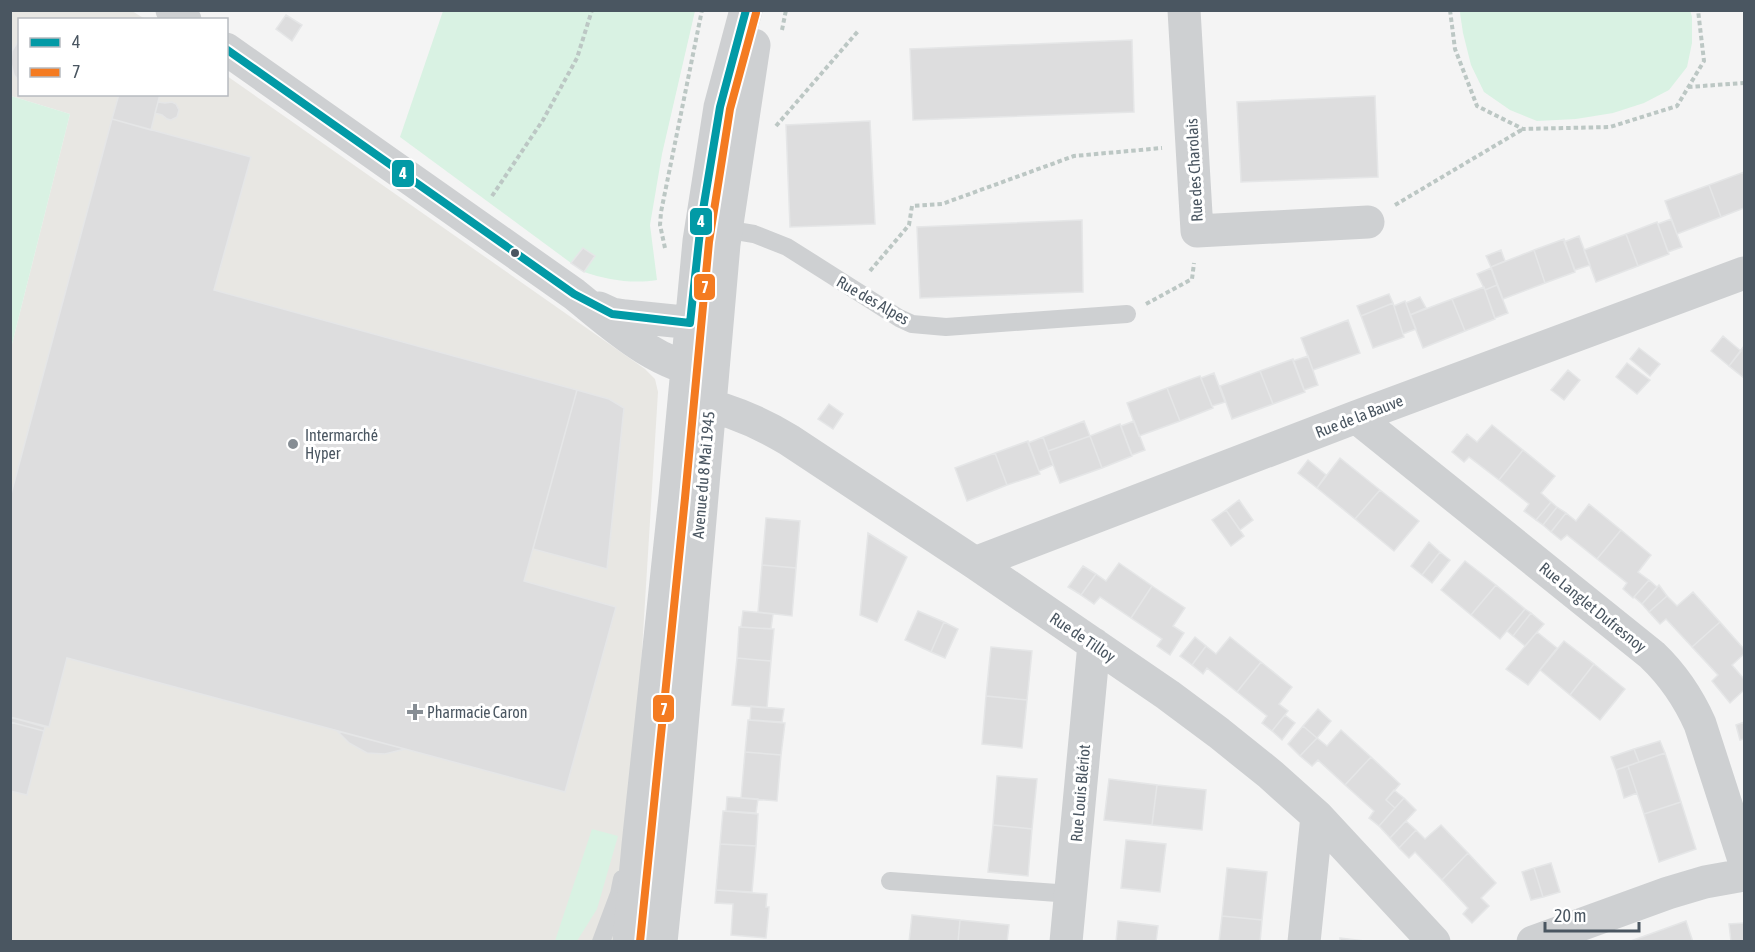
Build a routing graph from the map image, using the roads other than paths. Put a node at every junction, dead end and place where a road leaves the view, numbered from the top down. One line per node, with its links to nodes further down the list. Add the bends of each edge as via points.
1 (746, 10): 6 (street, Avenue du 8 Mai 1945, via 720,107)
2 (757, 10): 6 (street, Avenue du 8 Mai 1945, via 749,83)
3 (1184, 10): 5 (street, Rue des Charolais, via 1197,231)
4 (228, 50): 8 (street, Rue de Tilloy)
5 (1368, 222)
6 (714, 228): 9 (lane, Rue des Alpes, via 754,234 787,247 912,324 946,327); 10 (street, Avenue du 8 Mai 1945)
7 (1744, 273): 12 (street, Rue de la Bauve)
8 (574, 294): 10 (street, Rue de Tilloy, via 612,314); 11 (street, Rue de Tilloy)
9 (1127, 314)
10 (704, 324): 11 (street, Avenue du 8 Mai 1945)
11 (698, 387): 13 (street, Rue de Tilloy, via 771,429); 15 (street, Avenue du 8 Mai 1945, via 675,497); 23 (street, Avenue du 8 Mai 1945, via 675,806)
12 (1356, 417): 13 (street, Rue de la Bauve); 17 (street, Rue Langlet Dufresnoy, via 1668,670 1700,724)
13 (975, 563): 14 (street, Rue de Tilloy)
14 (1094, 644): 16 (street, Rue de Tilloy, via 1219,733); 20 (street, Rue Louis Blériot)
15 (646, 763): 21 (lane, via 619,894); 22 (street, Avenue du 8 Mai 1945)
16 (1317, 816): 25 (street); 26 (street, Rue de Tilloy)
17 (1744, 860)
18 (1744, 875): 27 (street, via 1668,893)
19 (890, 881): 20 (lane)
20 (1071, 894): 24 (street, Rue Louis Blériot)
21 (601, 942)
22 (629, 942)
23 (661, 942)
24 (1066, 942)
25 (1304, 942)
26 (1434, 942)
27 (1533, 942)

